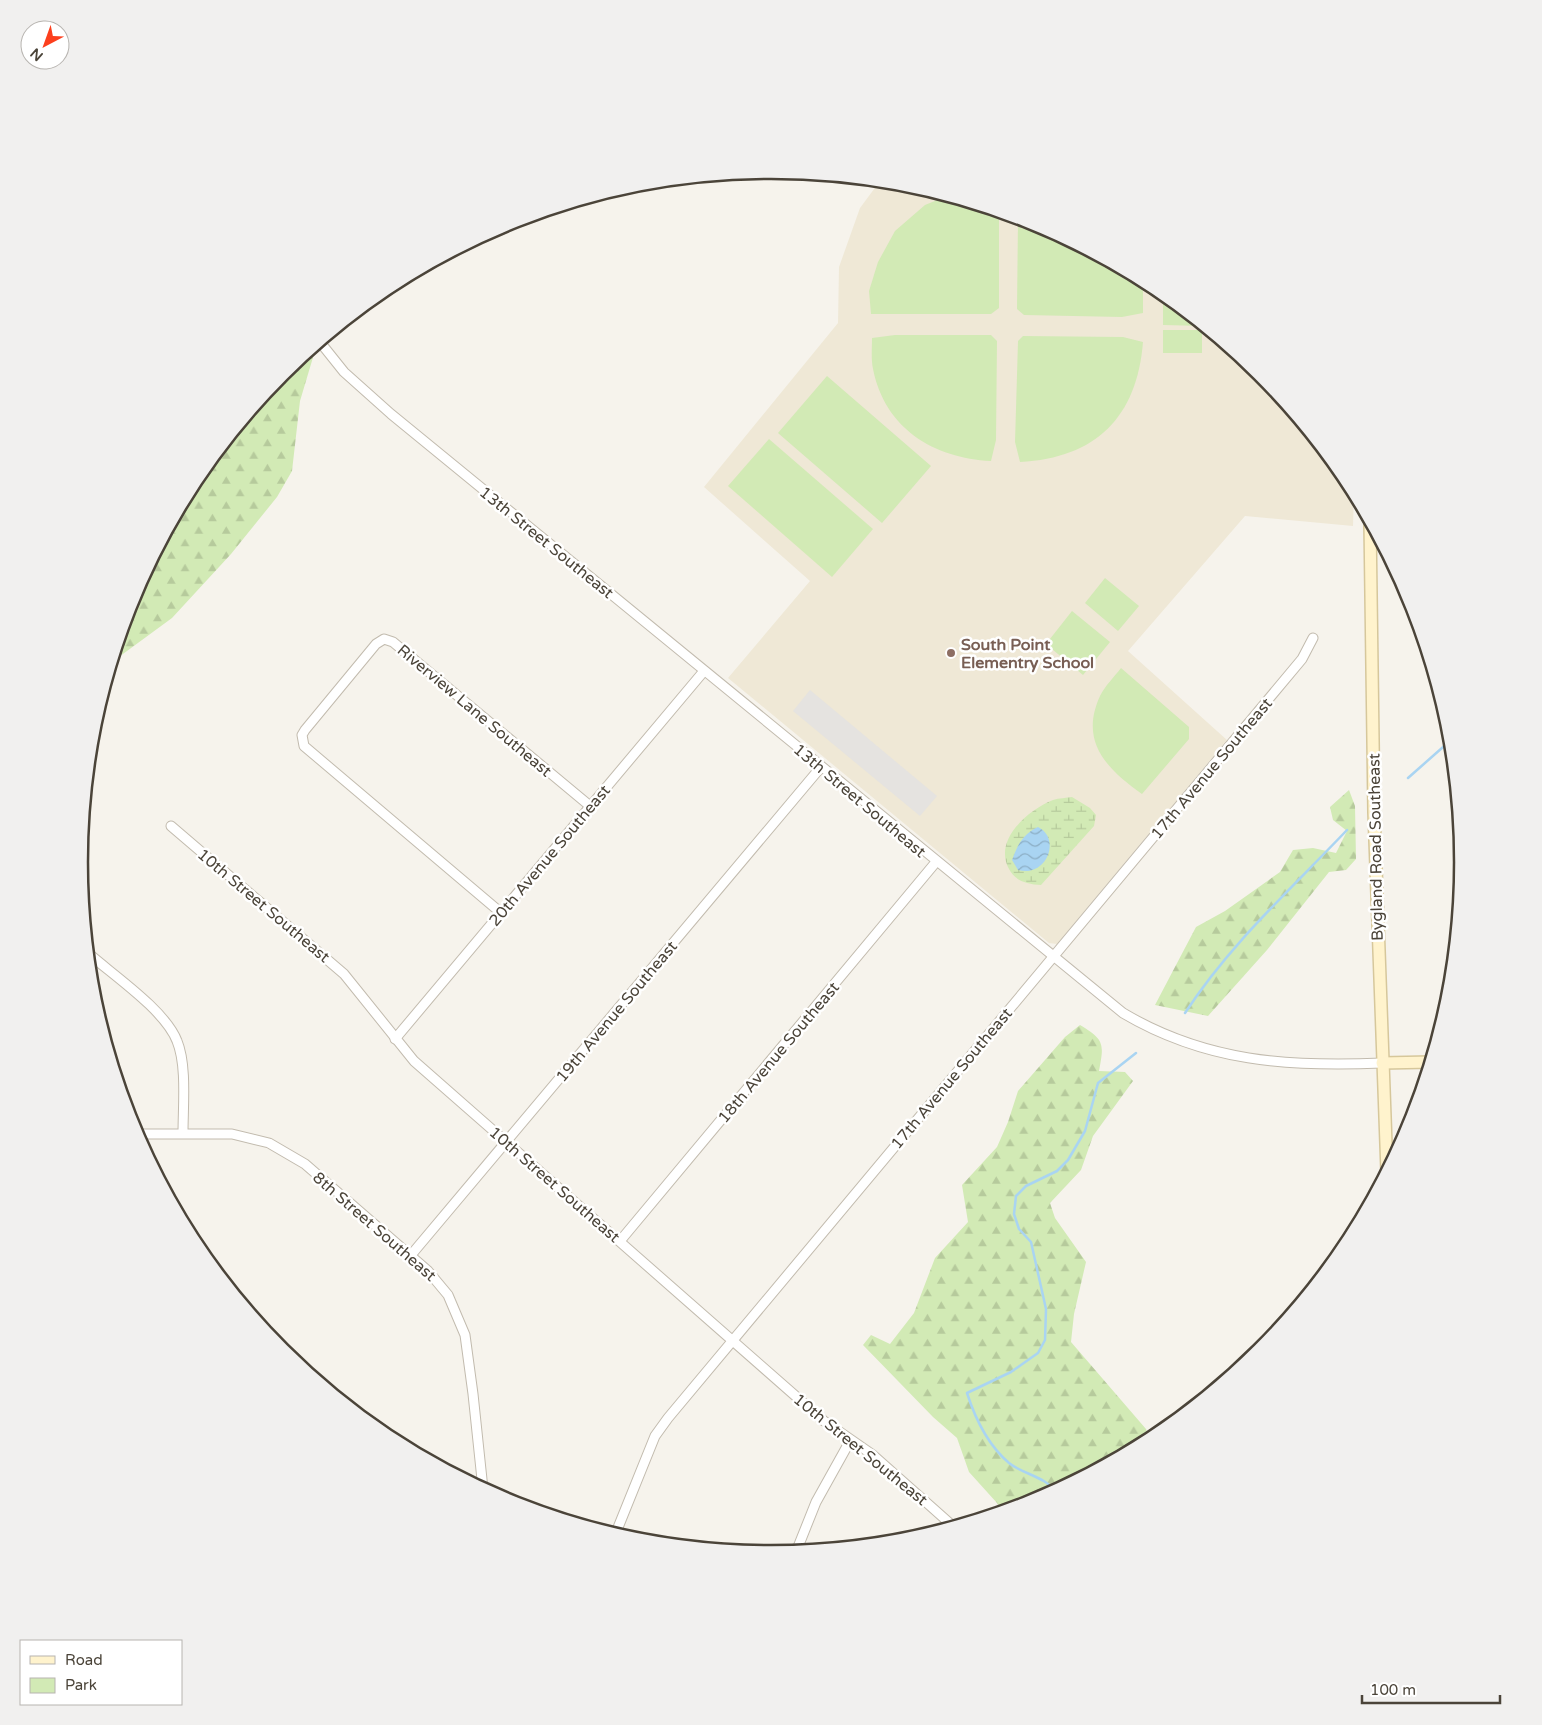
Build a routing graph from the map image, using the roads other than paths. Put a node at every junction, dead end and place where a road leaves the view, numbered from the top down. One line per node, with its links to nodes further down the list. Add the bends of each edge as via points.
1 (323, 346): 4 (street, 13th Street Southeast, via 344,372 391,414)
2 (1370, 534): 14 (street, Bygland Road Southeast)
3 (1313, 638): 10 (street, 17th Avenue Southeast, via 1302,659)
4 (704, 671): 5 (street, 13th Street Southeast); 6 (street, 20th Avenue Southeast)
5 (821, 767): 8 (street, 13th Street Southeast); 17 (street, 19th Avenue Southeast)
6 (590, 806): 9 (street, 20th Avenue Southeast); 9 (street, Riverview Lane Southeast, via 393,642 384,640 376,644 305,730 302,735 304,746)
7 (171, 826): 12 (street, 10th Street Southeast, via 344,974)
8 (936, 862): 10 (street, 13th Street Southeast); 19 (street, 18th Avenue Southeast)
9 (500, 912): 12 (street, 20th Avenue Southeast)
10 (1052, 957): 14 (street, 13th Street Southeast, via 1123,1013 1195,1047 1236,1058 1276,1062); 21 (street, 17th Avenue Southeast)
11 (94, 958): 15 (street, via 157,1012 171,1029 180,1052)
12 (395, 1039): 17 (street, 10th Street Southeast, via 414,1061)
13 (1424, 1062): 14 (street)
14 (1382, 1063): 18 (street, Bygland Road Southeast)
15 (184, 1132): 16 (street, 8th Street Southeast); 20 (street, 8th Street Southeast, via 248,1137 287,1152)
16 (144, 1134)
17 (506, 1142): 19 (street, 10th Street Southeast); 20 (street, 19th Avenue Southeast)
18 (1386, 1161)
19 (620, 1241): 21 (street, 10th Street Southeast)
20 (410, 1255): 23 (street, 8th Street Southeast, via 448,1295 464,1335 474,1394)
21 (732, 1340): 22 (street, 10th Street Southeast); 25 (street, 17th Avenue Southeast, via 655,1436)
22 (850, 1441): 24 (street, 10th Street Southeast, via 878,1460); 26 (street, via 816,1502)
23 (481, 1482)
24 (949, 1523)
25 (618, 1528)
26 (799, 1545)

